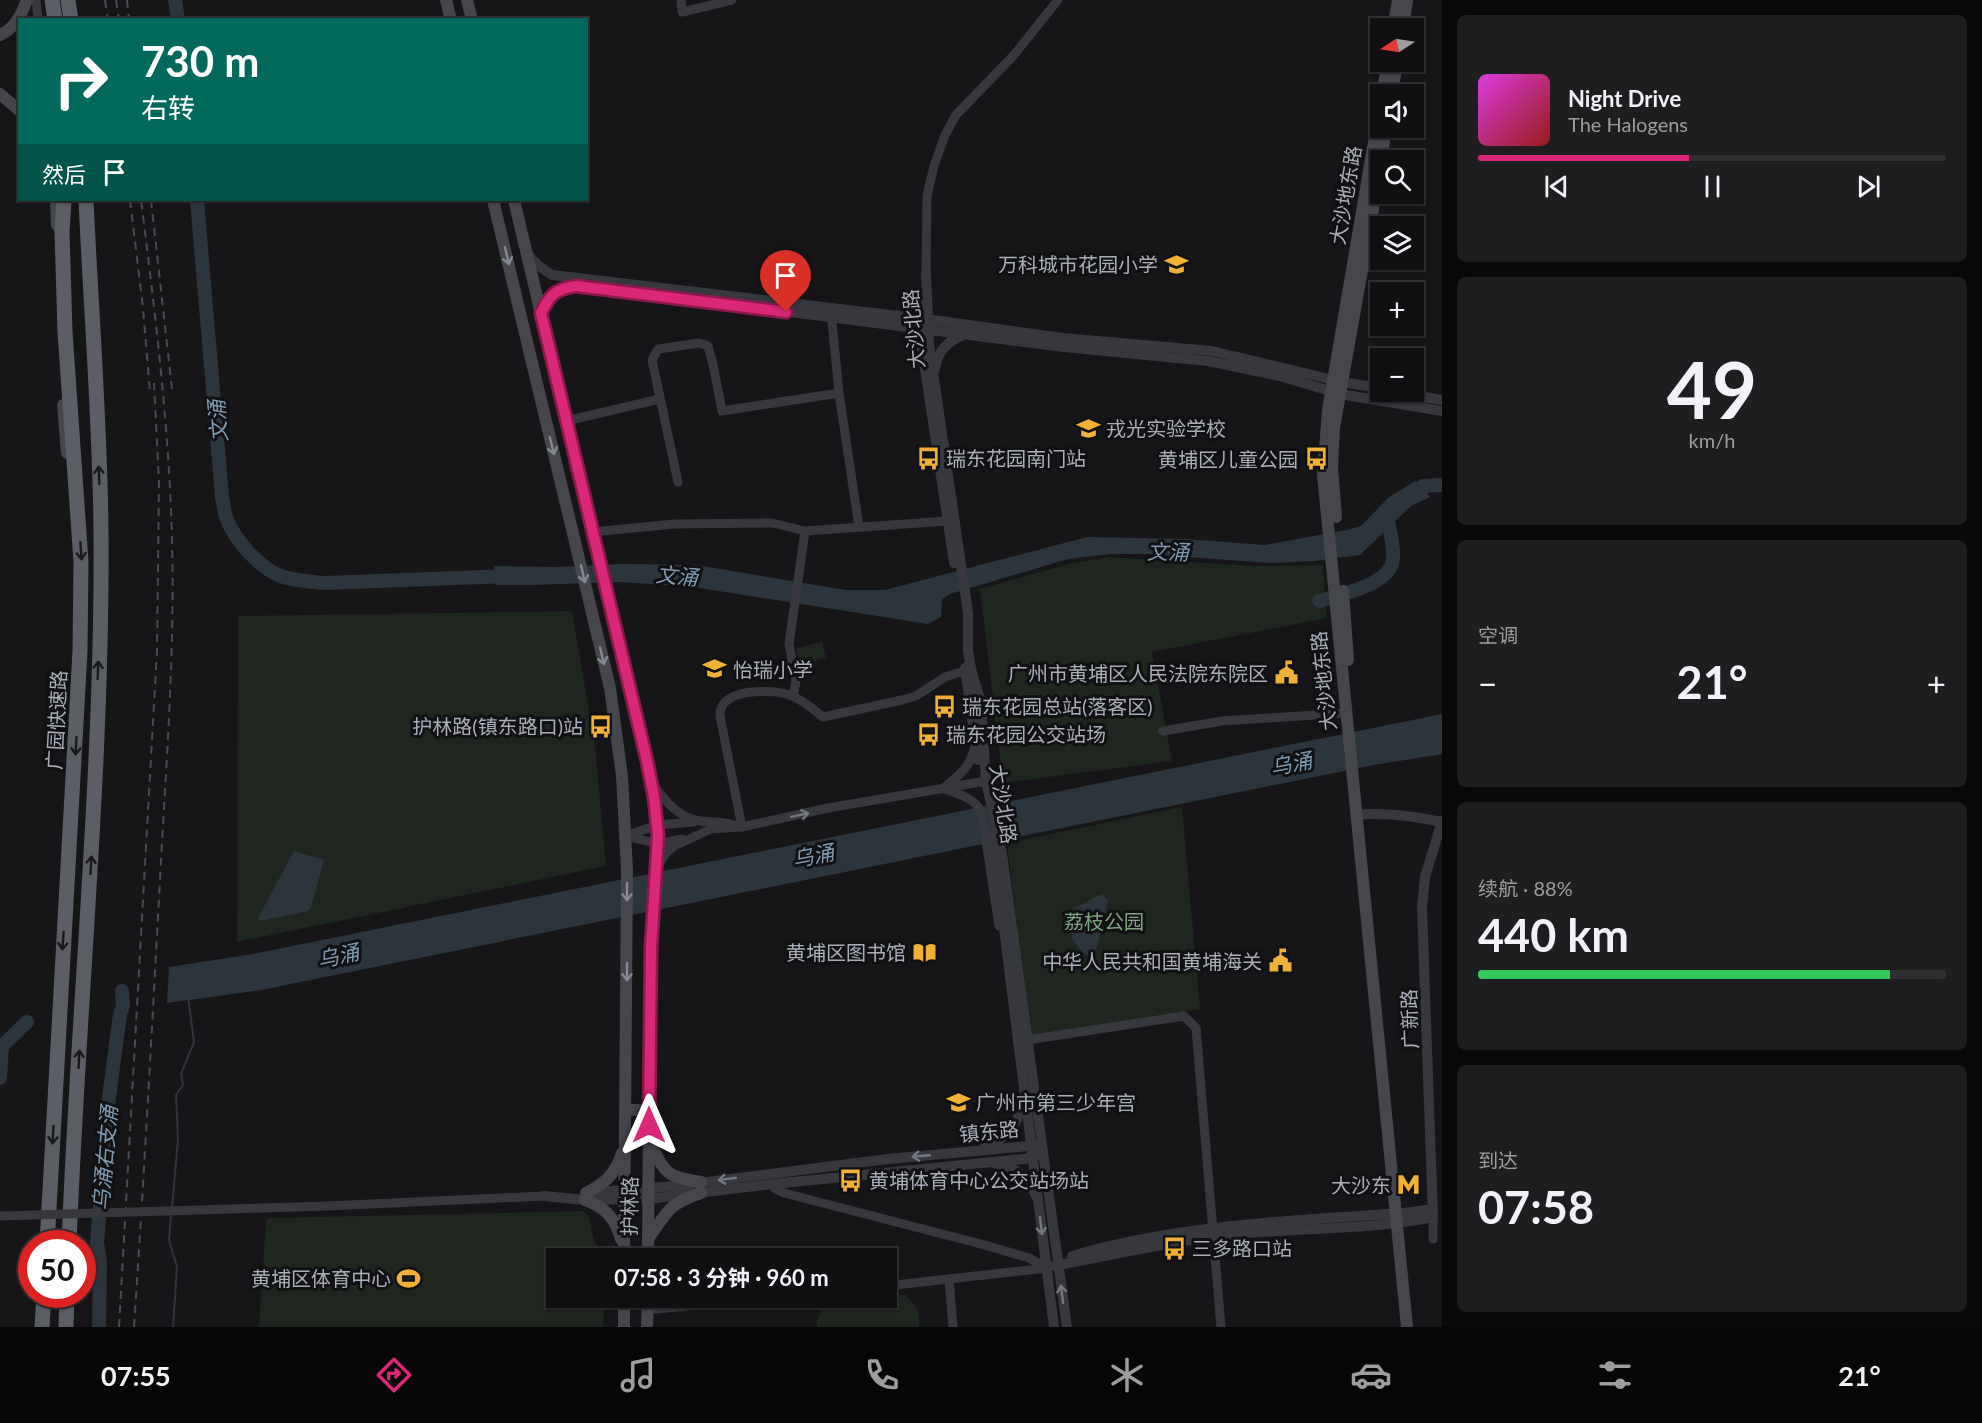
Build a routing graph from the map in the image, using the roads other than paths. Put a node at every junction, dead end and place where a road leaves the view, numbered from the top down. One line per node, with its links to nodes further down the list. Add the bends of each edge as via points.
1 (27, 0): 12 (main road)
2 (36, 0): 13 (street)
3 (52, 0): 14 (highway)
4 (68, 0): 15 (highway)
5 (446, 0): 16 (main road)
6 (467, 0): 17 (main road)
7 (681, 0): 8 (street, via 682,12)
8 (732, 0)
9 (1058, 0): 32 (street, via 1014,55 956,115 945,135 927,196)
10 (1398, 0): 18 (main road)
11 (1407, 0): 19 (main road)
12 (20, 18)
13 (38, 18)
14 (55, 18)
15 (71, 18)
16 (450, 18)
17 (472, 18)
18 (1395, 18)
19 (1404, 18)
20 (18, 21): 21 (main road)
21 (3, 34)
22 (0, 94): 23 (main road)
23 (18, 108)
24 (1375, 138): 38 (main road, 大沙地东路)
25 (56, 201): 47 (main road, via 64,436)
26 (64, 201): 47 (highway, 广园快速路, via 65,332)
27 (86, 201): 96 (highway, 广园快速路, one-way to 27, via 95,786 101,541)
28 (493, 201): 61 (main road, 护林路, one-way to 61, via 610,688)
29 (514, 201): 31 (main road, 护林路)
30 (1373, 204): 38 (main road, 大沙地东路)
31 (526, 252): 33 (street, via 552,275); 34 (main road, 护林路)
32 (926, 273): 35 (street, 大沙北路)
33 (831, 312): 34 (street, via 576,286 556,291); 35 (street); 40 (street)
34 (541, 313): 45 (main road, 护林路)
35 (923, 324): 36 (street); 37 (street, 大沙北路); 38 (street, via 1212,351); 48 (street, 大沙北路)
36 (965, 334): 37 (street, via 940,352); 38 (street, via 1208,361)
37 (934, 372): 52 (street, 大沙北路)
38 (1336, 386): 39 (street); 44 (street); 53 (main road, 大沙地东路, via 1323,475)
39 (1370, 388)
40 (838, 393): 42 (street, via 722,411 711,352 699,343 662,347 654,353); 49 (street)
41 (1424, 397): 43 (street)
42 (660, 399): 45 (street); 46 (street)
43 (1442, 400)
44 (1442, 411)
45 (566, 421): 51 (main road, 护林路)
46 (678, 482)
47 (78, 516): 95 (highway, 广园快速路, one-way to 95, via 80,651)
48 (948, 521): 49 (street); 52 (street, 大沙北路)
49 (859, 527): 50 (street)
50 (805, 531): 51 (street, via 772,523 675,524); 55 (street, via 789,644 796,681)
51 (592, 532): 59 (main road, 护林路)
52 (956, 548): 54 (street, 大沙北路)
53 (1340, 602): 56 (main road, 大沙地东路); 57 (main road, 大沙地东路)
54 (968, 669): 55 (street, via 945,677 916,696 824,717); 60 (street, 大沙北路); 63 (street, 大沙北路, via 981,703)
55 (793, 696): 70 (street, via 759,691 730,699 720,709)
56 (1346, 713): 57 (main road, 大沙地东路); 58 (street, via 1222,721)
57 (1351, 726): 66 (main road, 大沙地东路)
58 (1163, 731)
59 (641, 739): 61 (main road, via 628,747); 62 (main road, 护林路)
60 (976, 741): 63 (street, 大沙北路); 64 (street, via 967,768)
61 (618, 742): 71 (main road, 护林路)
62 (651, 781): 67 (street, via 672,808); 69 (main road, 护林路)
63 (984, 781): 64 (street); 65 (street, 大沙北路)
64 (943, 788): 65 (street); 70 (street, one-way to 64)
65 (984, 801): 75 (street, 大沙北路, via 1002,854); 76 (street, 大沙北路)
66 (1360, 815): 68 (street); 94 (main road, 大沙地东路)
67 (702, 821): 69 (street); 70 (street, via 718,820)
68 (1442, 821): 92 (street, 广新路, via 1425,877 1422,908)
69 (657, 825): 71 (street); 73 (main road, 护林路)
70 (742, 827): 72 (street)
71 (626, 836): 73 (street); 77 (main road, 护林路, one-way to 77)
72 (694, 836): 73 (street); 74 (street, via 674,846)
73 (658, 844): 74 (main road, 护林路)
74 (657, 867): 78 (main road, 护林路, via 650,958)
75 (1027, 1040): 81 (street, 大沙北路); 97 (street, via 1184,1016 1196,1028)
76 (1024, 1090): 81 (street, 大沙北路); 82 (street, via 1013,1128 999,1140)
77 (626, 1110): 78 (main road); 80 (main road, 护林路)
78 (649, 1110): 79 (main road, 护林路)
79 (649, 1140): 86 (main road, via 671,1176); 87 (main road, 护林路)
80 (626, 1143): 88 (main road, 护林路); 90 (main road, via 614,1172)
81 (1037, 1145): 82 (street, 镇东路); 83 (street, 镇东路); 103 (street, 大沙北路)
82 (970, 1152): 84 (street); 86 (street, 镇东路, one-way to 86, via 888,1159)
83 (1034, 1158): 84 (street, 镇东路); 91 (street)
84 (976, 1164): 85 (street, 镇东路); 91 (street, via 1003,1164 1027,1181)
85 (773, 1184): 86 (street, 镇东路); 104 (street, via 777,1190 791,1195 981,1244 1029,1258)
86 (701, 1188): 87 (street, 镇东路); 99 (main road, via 673,1205)
87 (648, 1193): 88 (street, 镇东路); 99 (main road, 护林路)
88 (625, 1195): 90 (street, 镇东路); 101 (main road, 护林路)
89 (544, 1196): 90 (street, 镇东路); 93 (street, bridge)
90 (586, 1196): 100 (main road, via 612,1218)
91 (1038, 1198): 104 (street, one-way to 104)
92 (1433, 1213): 94 (street); 98 (street)
93 (0, 1216)
94 (1401, 1218): 97 (street); 119 (main road, 大沙地东路); 120 (main road, 大沙地东路)
95 (48, 1230)
96 (70, 1230)
97 (1214, 1233): 103 (street, via 1105,1246); 118 (street)
98 (1433, 1239)
99 (648, 1240): 102 (main road, 护林路)
100 (622, 1248)
101 (624, 1248)
102 (648, 1248)
103 (1058, 1263): 104 (street); 117 (street, 大沙北路, one-way to 103)
104 (1047, 1268): 105 (street); 116 (street)
105 (949, 1280): 106 (street); 115 (street)
106 (897, 1285)
107 (43, 1308): 111 (highway)
108 (67, 1308): 112 (highway)
109 (624, 1308): 113 (main road)
110 (648, 1308): 114 (main road)
111 (42, 1327)
112 (66, 1327)
113 (624, 1327)
114 (647, 1327)
115 (953, 1327)
116 (1054, 1327)
117 (1067, 1327)
118 (1221, 1327)
119 (1407, 1327)
120 (1415, 1327)

